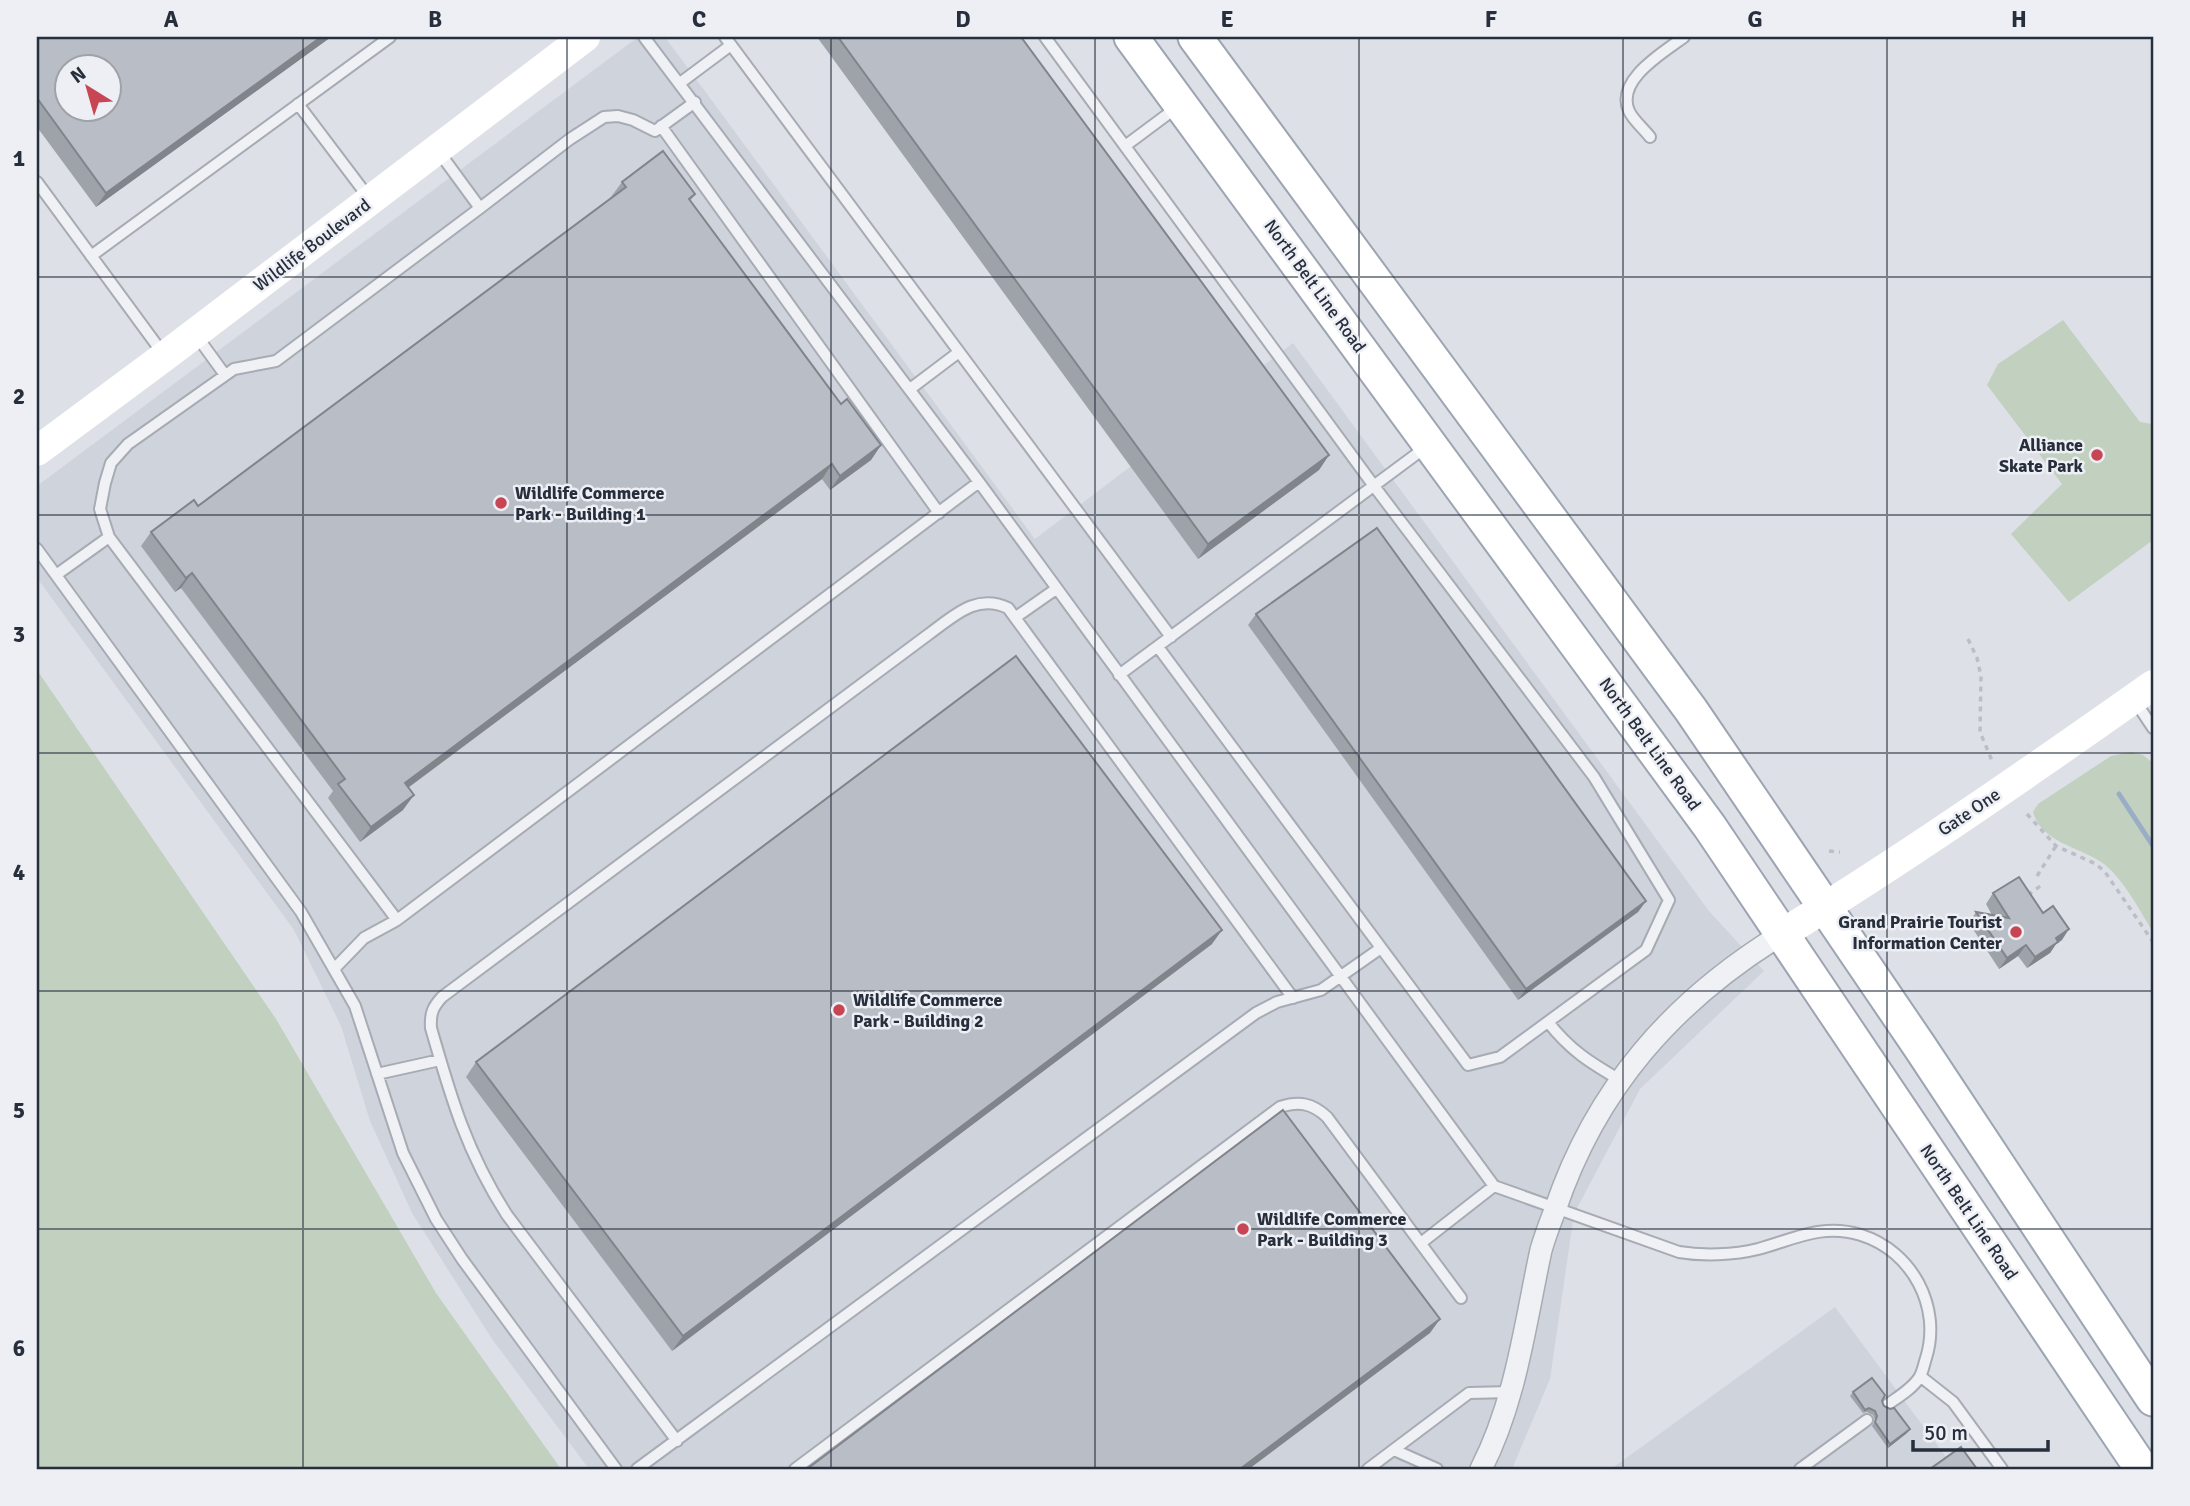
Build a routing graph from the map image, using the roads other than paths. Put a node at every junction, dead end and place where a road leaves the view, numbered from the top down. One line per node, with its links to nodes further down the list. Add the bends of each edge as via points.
1 (390, 37): 11 (lane)
2 (585, 37): 16 (street, Wildlife Boulevard)
3 (644, 37): 9 (lane)
4 (1045, 37): 15 (lane)
5 (1131, 37): 12 (main road, North Belt Line Road)
6 (1195, 37): 41 (main road, via 1691,710)
7 (1684, 37): 14 (lane, via 1643,68 1628,87 1628,110)
8 (728, 41): 9 (lane); 22 (lane)
9 (680, 83): 10 (lane)
10 (695, 102): 13 (lane); 25 (lane)
11 (298, 104): 18 (lane); 20 (lane)
12 (1181, 104): 15 (lane); 26 (main road, North Belt Line Road)
13 (661, 126): 19 (lane, via 655,131 633,120 604,117); 30 (lane)
14 (1650, 137)
15 (1125, 146): 29 (lane)
16 (437, 150): 18 (street, Wildlife Boulevard); 19 (lane)
17 (37, 183): 20 (lane)
18 (371, 200): 21 (street, Wildlife Boulevard)
19 (480, 208): 24 (lane, via 276,361)
20 (91, 256): 23 (lane)
21 (195, 334): 23 (street, Wildlife Boulevard); 24 (lane)
22 (959, 352): 25 (lane); 36 (lane)
23 (165, 356): 27 (street, Wildlife Boulevard)
24 (225, 375): 31 (lane, via 128,444 111,463 100,509)
25 (909, 389): 28 (lane)
26 (1431, 443): 29 (lane); 43 (main road, North Belt Line Road, via 1670,770)
27 (37, 451)
28 (979, 482): 30 (lane); 34 (lane)
29 (1374, 486): 36 (lane); 48 (lane, via 1594,777 1669,900 1646,950)
30 (939, 513): 42 (lane)
31 (109, 537): 33 (lane); 42 (lane)
32 (37, 549): 33 (lane)
33 (56, 575): 45 (lane, via 301,912)
34 (1056, 589): 35 (lane); 38 (lane)
35 (1016, 617): 47 (lane); 49 (lane, via 995,602 980,602 962,610 442,997 430,1015)
36 (1171, 637): 37 (lane)
37 (1158, 647): 38 (lane); 44 (lane)
38 (1119, 675): 46 (lane)
39 (2143, 692): 40 (lane); 41 (street, Gate One)
40 (2153, 728)
41 (1824, 907): 43 (street, Gate One); 58 (main road)
42 (397, 920): 45 (lane, via 364,938)
43 (1782, 933): 51 (street, via 1742,958 1683,1007); 71 (main road, North Belt Line Road)
44 (1381, 948): 46 (lane); 48 (lane, via 1468,1065 1500,1057)
45 (335, 968): 50 (lane, via 364,1029)
46 (1339, 978): 47 (lane, via 1321,990); 52 (lane)
47 (1293, 998): 61 (lane, via 1256,1013)
48 (1548, 1022): 51 (lane, via 1582,1058)
49 (440, 1060): 50 (lane); 61 (lane, via 467,1142 495,1196)
50 (377, 1074): 63 (lane, via 403,1153 436,1219)
51 (1620, 1080): 53 (street, via 1574,1158)
52 (1494, 1186): 53 (lane); 54 (lane)
53 (1556, 1208): 56 (lane, via 1661,1248 1692,1254 1755,1250 1829,1229 1875,1240 1910,1268 1925,1296 1930,1338); 57 (street, via 1542,1247)
54 (1421, 1243): 55 (lane); 65 (lane, via 1327,1117 1303,1103 1280,1107)
55 (1461, 1298)
56 (1920, 1376): 59 (lane); 70 (lane, via 1953,1402)
57 (1511, 1392): 62 (lane, via 1469,1393); 68 (street)
58 (2153, 1399)
59 (1887, 1405)
60 (1867, 1420): 69 (lane)
61 (677, 1441): 64 (lane)
62 (1394, 1450): 66 (lane); 67 (lane)
63 (616, 1469)
64 (637, 1469)
65 (795, 1469)
66 (1368, 1469)
67 (1437, 1469)
68 (1481, 1469)
69 (1800, 1469)
70 (2002, 1469)
71 (2142, 1469)

